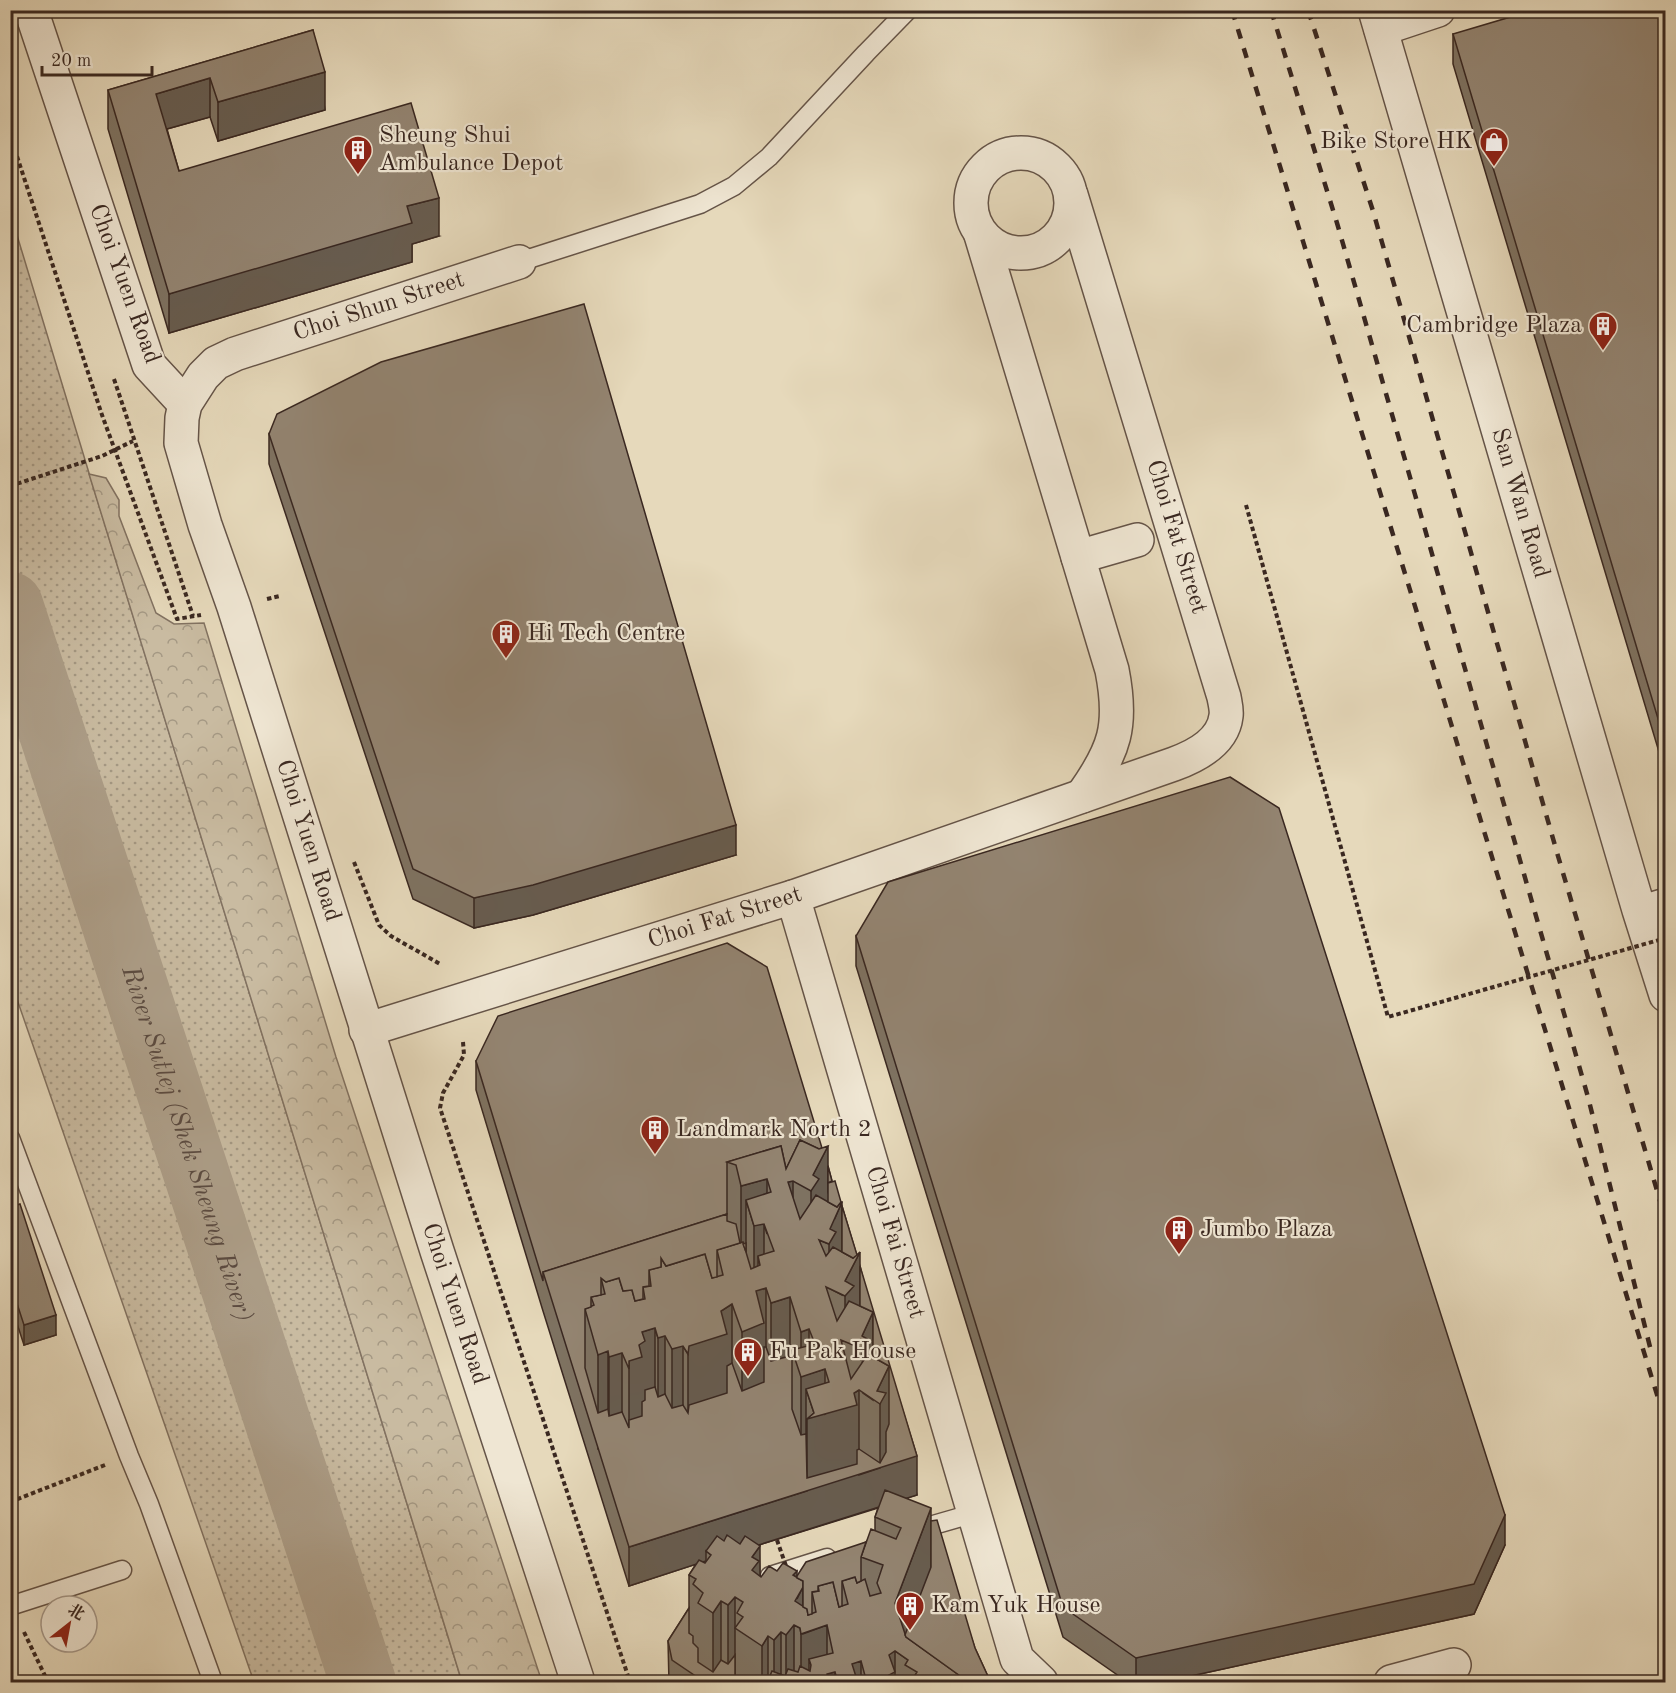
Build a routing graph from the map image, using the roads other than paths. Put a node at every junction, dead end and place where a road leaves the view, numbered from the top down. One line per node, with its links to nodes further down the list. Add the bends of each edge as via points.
1 (31, 10): 8 (street, Choi Yuen Road, via 149,365)
2 (908, 10): 7 (lane, Choi Shun Street, via 769,157 734,186 700,204)
3 (1438, 10): 4 (street)
4 (1378, 20): 13 (street, San Wan Road)
5 (1071, 195): 6 (street, via 1066,227 1042,250 1009,253); 6 (street, Choi Fat Street, via 1055,166 1041,157 1008,154 992,161 972,187 973,220); 11 (street, Choi Fat Street, via 1224,697 1226,716 1220,733 1209,746 1185,760)
6 (981, 235): 10 (street, Choi Fat Street)
7 (519, 262): 8 (street, Choi Shun Street, via 235,354 216,363)
8 (185, 404): 15 (street, Choi Yuen Road, via 181,443)
9 (1137, 540): 10 (street)
10 (1078, 557): 11 (street, Choi Fat Street, via 1112,670 1117,718 1113,742)
11 (1082, 796): 12 (street, Choi Fat Street)
12 (793, 897): 15 (street, Choi Fat Street); 17 (street, Choi Fai Street)
13 (1652, 906): 14 (street, San Wan Road)
14 (1665, 995)
15 (366, 1030): 25 (street, Choi Yuen Road)
16 (10, 1138): 24 (lane)
17 (975, 1513): 18 (lane); 26 (street, Choi Fai Street, via 1017,1659)
18 (895, 1537)
19 (840, 1554): 21 (lane)
20 (122, 1570): 22 (lane)
21 (753, 1582)
22 (11, 1605)
23 (1454, 1665): 27 (street)
24 (213, 1683)
25 (578, 1683)
26 (1041, 1683)
27 (1391, 1683)

